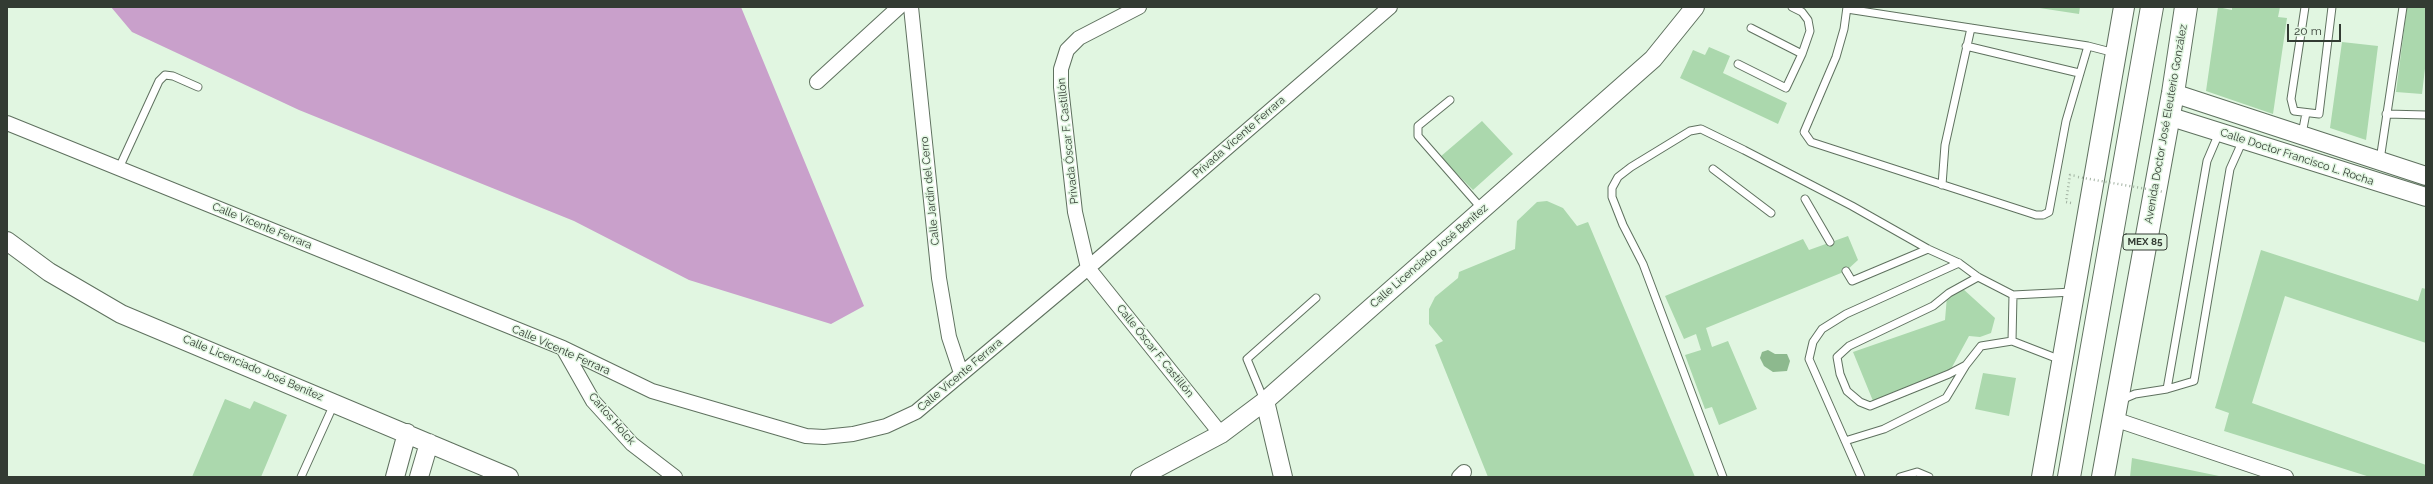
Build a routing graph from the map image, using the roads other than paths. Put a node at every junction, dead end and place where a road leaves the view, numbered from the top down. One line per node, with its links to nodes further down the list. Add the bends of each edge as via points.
1 (899, 7): 22 (street)
2 (911, 7): 57 (street, Calle Jardín del Cerro, via 939,278 949,337)
3 (1139, 7): 47 (street, Privada Óscar F. Castillón, via 1079,38 1067,50 1061,69 1063,117 1075,212)
4 (1390, 7): 47 (street, Privada Vicente Ferrara)
5 (1792, 7): 18 (lane, via 1802,12 1808,20 1810,30)
6 (2124, 7): 19 (main road)
7 (2152, 7): 78 (highway, MEX 85)
8 (2186, 7): 24 (highway, Avenida Doctor José Eleuterio González / MEX 85)
9 (2305, 7): 26 (lane, via 2291,99 2294,111)
10 (2332, 7): 26 (lane, via 2319,114)
11 (2403, 7): 27 (lane)
12 (1692, 8): 41 (street, Calle Licenciado José Benítez, via 1653,59)
13 (1847, 8): 15 (lane); 38 (lane, via 1836,57 1804,132 1811,142)
14 (1750, 28): 18 (lane)
15 (1971, 28): 16 (lane); 17 (lane)
16 (1966, 46): 21 (lane); 38 (lane, via 1945,145)
17 (2088, 46): 19 (lane); 21 (lane)
18 (1802, 54): 20 (lane, via 1786,88)
19 (2116, 54): 50 (main road)
20 (1738, 64)
21 (2079, 73): 38 (lane, via 2066,121 2049,212 2043,216 2036,215)
22 (817, 82)
23 (198, 87): 35 (lane, via 173,76 165,75 159,81)
24 (2173, 93): 29 (highway, Avenida Doctor José Eleuterio González / MEX 85); 32 (street, Calle Doctor Francisco L. Rocha)
25 (1450, 100): 41 (lane, via 1418,126 1418,136)
26 (2306, 113): 32 (lane)
27 (2386, 114): 28 (lane); 34 (lane)
28 (2426, 115)
29 (2168, 116): 31 (street, Calle Doctor Francisco L. Rocha); 61 (highway, Avenida Doctor José Eleuterio González / MEX 85)
30 (7, 123): 35 (street, Calle Vicente Ferrara)
31 (2219, 132): 33 (street, Calle Doctor Francisco L. Rocha); 58 (lane, via 2207,161)
32 (2302, 134): 34 (street, Calle Doctor Francisco L. Rocha)
33 (2243, 140): 39 (street, Calle Doctor Francisco L. Rocha); 58 (lane, via 2230,169 2194,381)
34 (2380, 160): 37 (street, Calle Doctor Francisco L. Rocha)
35 (119, 168): 54 (street, Calle Vicente Ferrara)
36 (1713, 169): 42 (lane)
37 (2426, 176)
38 (1942, 185)
39 (2426, 197)
40 (1805, 199): 44 (lane)
41 (1482, 209): 59 (street, Calle Licenciado José Benítez)
42 (1771, 213)
43 (7, 241): 60 (street, Calle Licenciado José Benítez, via 49,272 121,314)
44 (1830, 242)
45 (1928, 249): 46 (lane); 48 (lane, via 1852,281); 73 (lane, via 1852,206 1701,130 1683,135 1631,167 1614,182 1612,197 1643,264)
46 (1959, 263): 49 (lane); 64 (lane, via 1846,314 1822,329 1813,342 1810,359)
47 (1088, 268): 57 (street, Calle Vicente Ferrara); 63 (street, Calle Óscar F. Castillón)
48 (1846, 271)
49 (1978, 277): 51 (lane); 56 (lane, via 1949,293 1933,306 1849,346 1837,357 1840,374 1847,390 1860,402 1870,406)
50 (2074, 292): 51 (lane); 55 (main road)
51 (2013, 295): 53 (lane)
52 (1316, 298): 59 (lane, via 1247,358)
53 (2012, 341): 55 (lane); 56 (lane, via 1981,346)
54 (563, 348): 57 (street, Calle Vicente Ferrara, via 652,391 806,436 853,434 886,426 916,412); 70 (street, Carlos Holck, via 593,401 632,444)
55 (2063, 361): 77 (main road)
56 (1966, 365): 64 (lane, via 1946,398 1884,429)
57 (961, 373)
58 (2167, 389): 61 (lane, via 2135,394)
59 (1265, 401): 63 (street, Calle Licenciado José Benítez); 72 (street)
60 (335, 402): 62 (street, Calle Licenciado José Benítez); 66 (lane)
61 (2115, 410): 79 (highway, Avenida Doctor José Eleuterio González / MEX 85); 80 (street)
62 (407, 433): 65 (street, Calle Licenciado José Benítez); 67 (street)
63 (1222, 434): 71 (street, Calle Licenciado José Benítez)
64 (1845, 441): 74 (lane)
65 (429, 443): 68 (street); 69 (street, Calle Licenciado José Benítez)
66 (301, 477)
67 (395, 477)
68 (419, 477)
69 (509, 477)
70 (675, 477)
71 (1140, 477)
72 (1283, 477)
73 (1724, 477)
74 (1861, 477)
75 (1900, 477): 76 (lane, via 1916,472)
76 (1929, 477)
77 (2042, 477)
78 (2069, 477)
79 (2103, 477)
80 (2286, 477)

